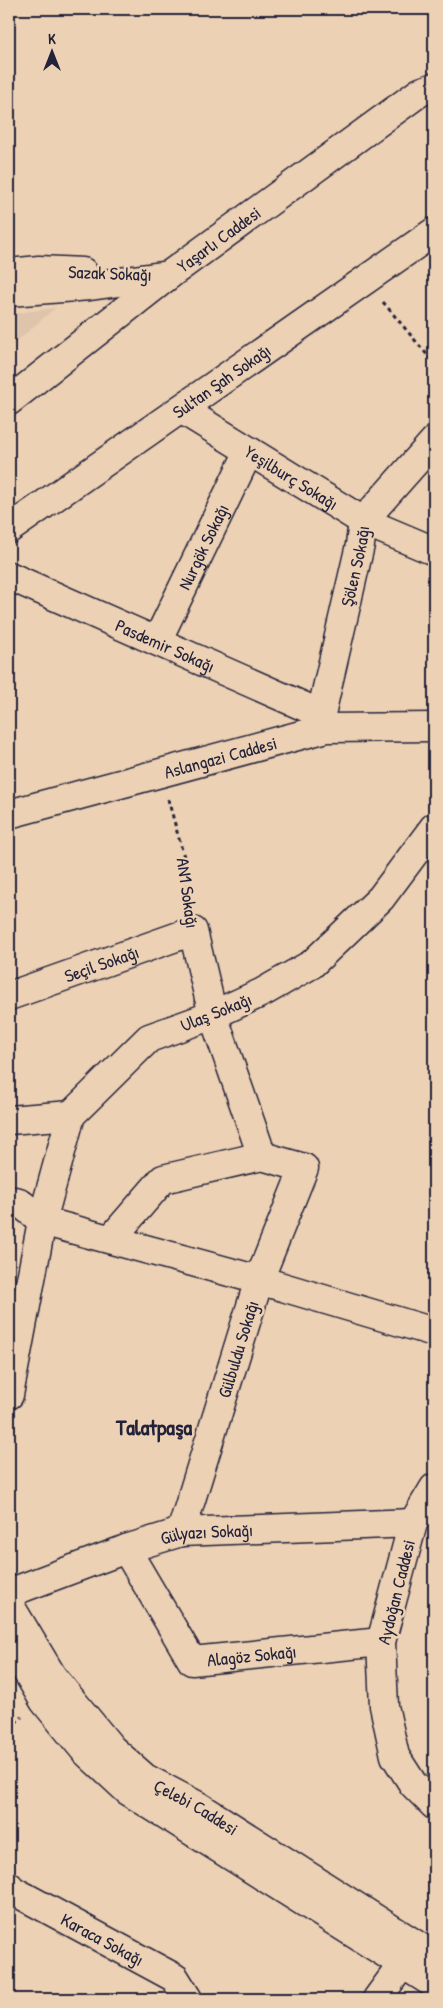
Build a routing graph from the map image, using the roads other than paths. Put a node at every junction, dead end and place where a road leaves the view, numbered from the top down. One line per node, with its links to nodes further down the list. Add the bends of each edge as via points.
1 (434, 87): 4 (street, Yaşarlı Caddesi, via 420,92)
2 (434, 232): 7 (street, Sultan Şah Sokağı)
3 (9, 273): 4 (street, Sazak Sokağı, via 39,270)
4 (169, 275): 5 (street, Sazak Sokağı, via 90,286); 6 (street, Yaşarlı Caddesi)
5 (9, 292)
6 (9, 400)
7 (181, 409): 9 (street, Yeşilburç Sokağı); 11 (street, Sultan Şah Sokağı)
8 (434, 441): 10 (street, Şölen Sokağı)
9 (249, 451): 10 (street, Yeşilburç Sokağı); 14 (street, Nurgök Sokağı)
10 (362, 522): 12 (street, Yeşilburç Sokağı); 15 (street, Şölen Sokağı)
11 (9, 529)
12 (434, 551)
13 (9, 576): 14 (street, Pasdemir Sokağı)
14 (157, 641): 15 (street, Pasdemir Sokağı)
15 (324, 721): 16 (street, Aslangazi Caddesi); 17 (street, Aslangazi Caddesi)
16 (434, 727)
17 (9, 814)
18 (434, 827): 21 (street, Ulaş Sokağı, via 380,898 312,964 264,992)
19 (192, 931): 20 (street, Seçil Sokağı); 21 (street, AN1 Sokağı)
20 (9, 996)
21 (213, 1015): 22 (street, Ulaş Sokağı, via 149,1038); 24 (street, AN1 Sokağı)
22 (71, 1115): 23 (street); 27 (street)
23 (9, 1120)
24 (262, 1156): 28 (street, via 163,1179); 29 (street, Gülbuldu Sokağı, via 304,1168)
25 (9, 1200): 27 (street, via 19,1202)
26 (9, 1221): 27 (street)
27 (42, 1222): 28 (street); 30 (street, via 29,1239); 32 (street)
28 (111, 1239): 29 (street)
29 (259, 1280): 31 (street); 35 (street, Gülbuldu Sokağı)
30 (9, 1317)
31 (434, 1332)
32 (9, 1395)
33 (434, 1488): 34 (street, Aydoğan Caddesi)
34 (413, 1524): 35 (street, Gülyazı Sokağı); 40 (street, Aydoğan Caddesi)
35 (180, 1532): 36 (street, Gülyazı Sokağı)
36 (126, 1549): 37 (street, Gülyazı Sokağı); 40 (street, Alagöz Sokağı, via 192,1661)
37 (9, 1593)
38 (9, 1604): 43 (street, Çelebi Caddesi, via 52,1676 112,1749 145,1778 200,1807)
39 (9, 1641): 44 (street, Çelebi Caddesi, via 44,1700 86,1752 128,1791)
40 (381, 1642): 41 (street, Aydoğan Caddesi, via 384,1706 395,1756 413,1784)
41 (434, 1805)
42 (9, 1886): 46 (street, Karaca Sokağı, via 175,1978)
43 (434, 1956)
44 (404, 1962): 45 (street, Çelebi Caddesi); 47 (street)
45 (434, 1984)
46 (188, 1999)
47 (377, 1999)

